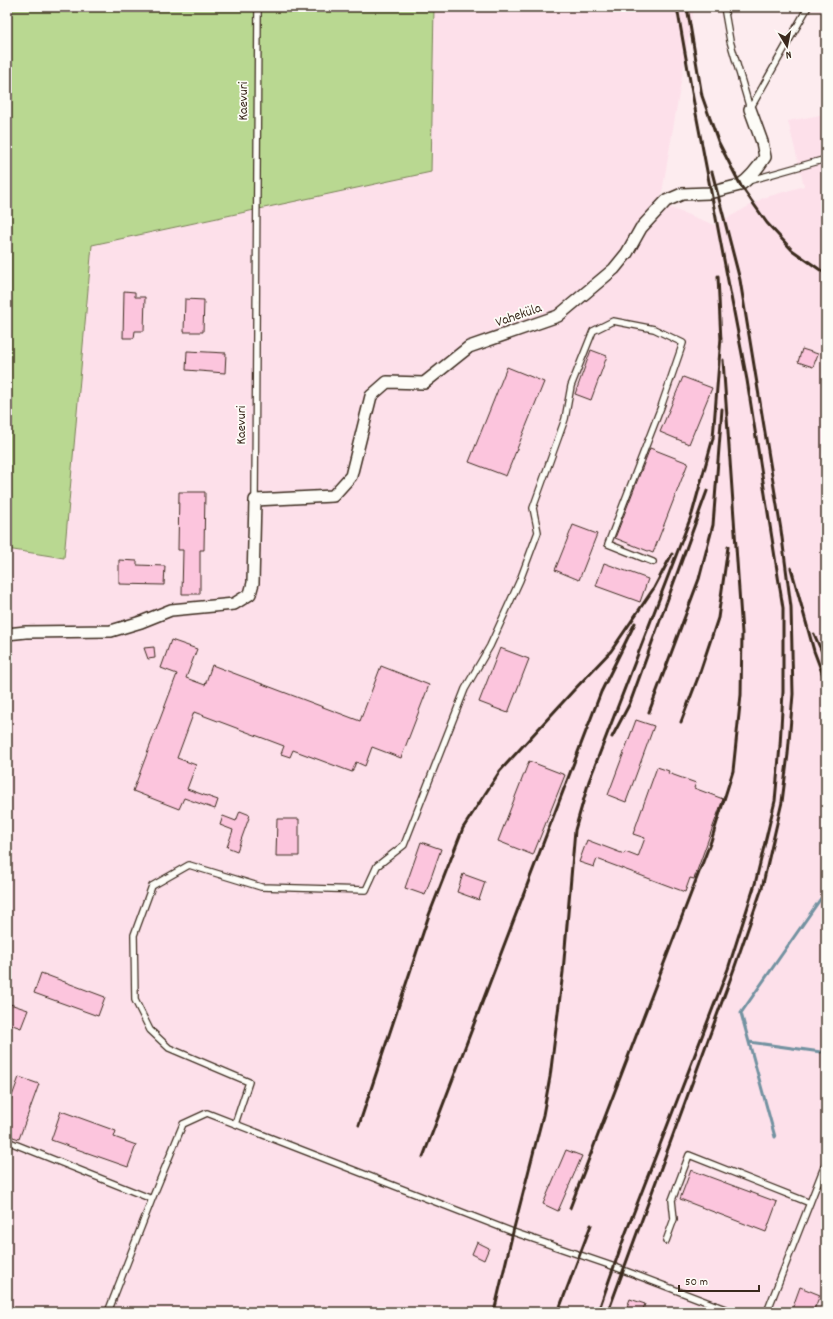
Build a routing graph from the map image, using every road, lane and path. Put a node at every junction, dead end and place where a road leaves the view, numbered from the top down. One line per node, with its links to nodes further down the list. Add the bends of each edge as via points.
1 (258, 7): 7 (lane, Kaevuri)
2 (724, 7): 4 (lane, via 730,41)
3 (808, 7): 4 (lane)
4 (750, 109): 6 (street, Vaheküla, via 765,158 754,174)
5 (826, 159): 6 (lane)
6 (744, 182): 7 (street, Vaheküla, via 711,193 682,194 666,201 641,228 614,269 558,316 469,347 424,382 386,382 371,396 351,476 333,496)
7 (255, 500): 9 (street, Kaevuri, via 250,594 234,604 171,610 111,631)
8 (653, 562): 10 (lane, via 608,544 683,343 654,329 613,320 593,331 582,356 571,386 565,419 533,508 538,532 520,580 490,646 465,689 404,845 377,866 366,890 261,887 189,865 152,886 134,935 135,1000 150,1030 169,1048 249,1082)
9 (7, 634)
10 (235, 1124): 13 (lane, via 207,1113 183,1124); 17 (lane, via 513,1232)
11 (7, 1141): 13 (lane)
12 (826, 1162): 14 (lane)
13 (152, 1199): 16 (lane)
14 (810, 1203): 15 (lane, via 689,1155 672,1200 674,1219); 18 (lane)
15 (666, 1241)
16 (108, 1312)
17 (733, 1312)
18 (767, 1312)

